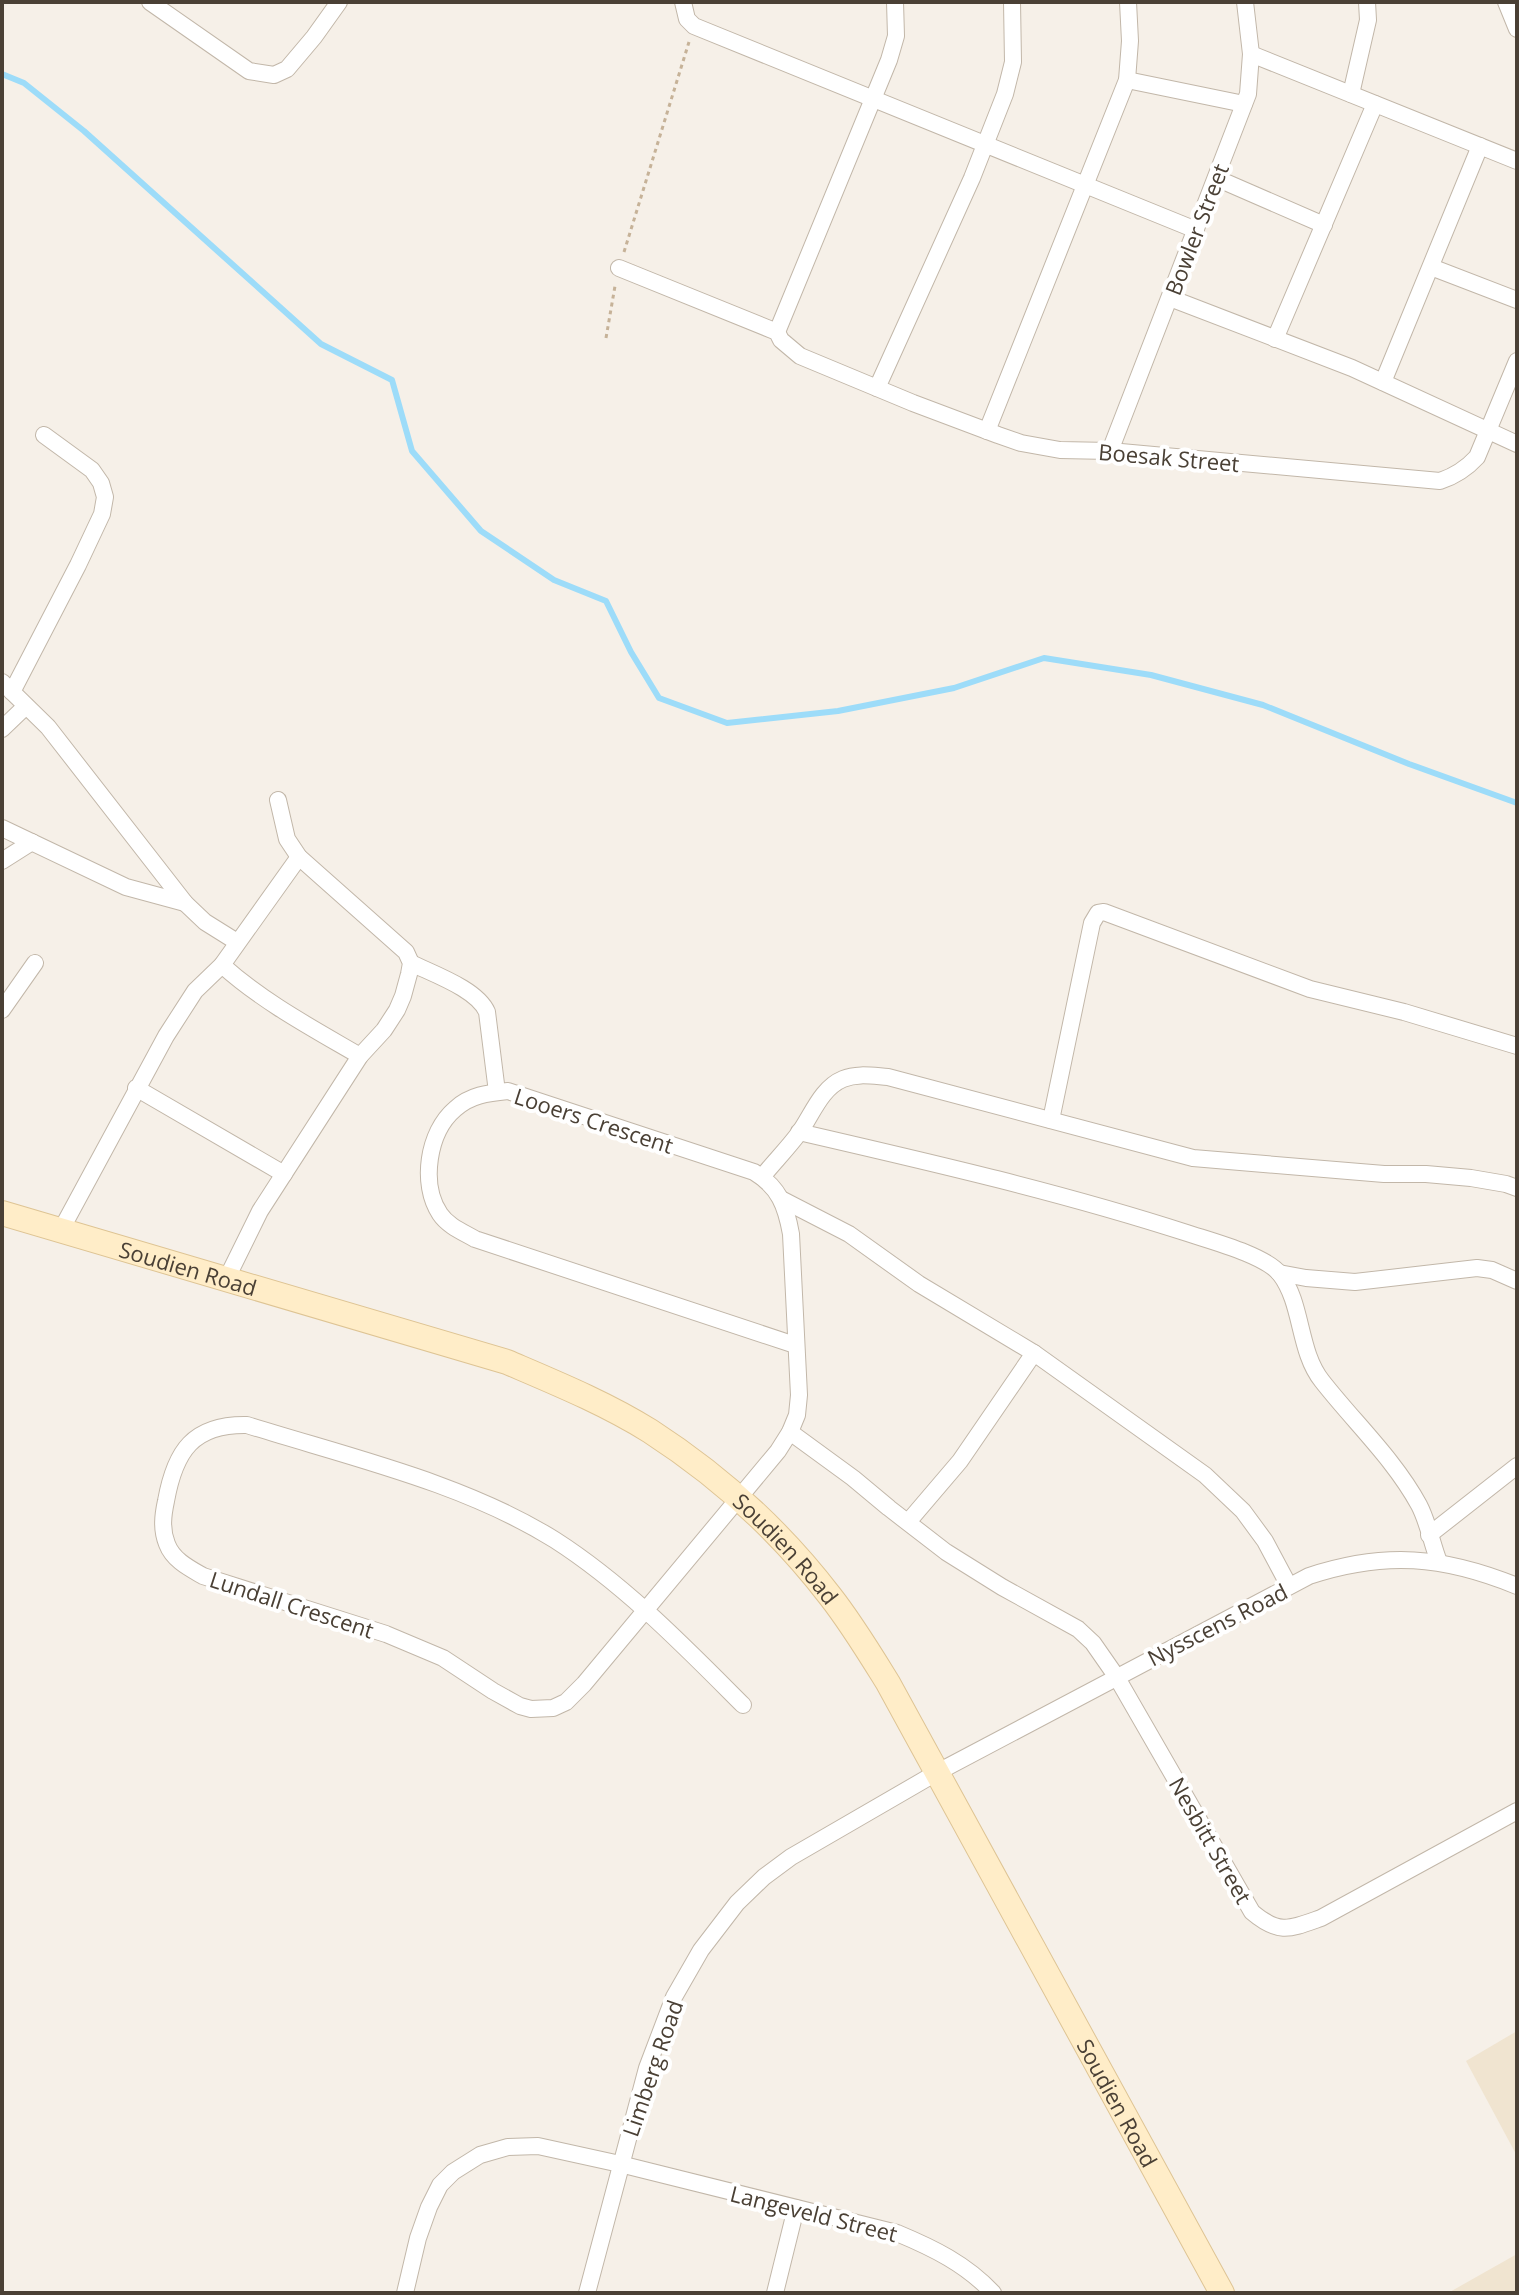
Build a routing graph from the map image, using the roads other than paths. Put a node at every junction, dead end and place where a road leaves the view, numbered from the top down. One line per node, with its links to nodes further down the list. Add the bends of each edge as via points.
1 (150, 2): 2 (street, via 249,71 274,75 287,69)
2 (339, 2)
3 (683, 2): 14 (street, via 694,26)
4 (895, 2): 14 (street, via 896,36)
5 (1012, 2): 17 (street, via 1013,62)
6 (1128, 2): 12 (street)
7 (1245, 2): 11 (street, Bowler Street)
8 (1367, 2): 13 (street, via 1368,20)
9 (1506, 2): 10 (street)
10 (1517, 29)
11 (1251, 54): 13 (street); 15 (street, Bowler Street)
12 (1127, 80): 15 (street); 21 (street)
13 (1351, 94): 16 (street)
14 (873, 100): 17 (street); 28 (street)
15 (1244, 104): 20 (street, Bowler Street)
16 (1375, 104): 18 (street); 22 (street)
17 (985, 144): 21 (street); 32 (street)
18 (1480, 146): 19 (street); 24 (street)
19 (1517, 161)
20 (1216, 178): 22 (street); 23 (street, Bowler Street)
21 (1086, 187): 23 (street); 33 (street)
22 (1324, 225): 29 (street)
23 (1196, 230): 26 (street, Bowler Street)
24 (1431, 267): 27 (street); 31 (street)
25 (619, 268): 28 (street, Boesak Street)
26 (1170, 298): 29 (street); 37 (street, Bowler Street)
27 (1517, 300)
28 (777, 332): 32 (street, Boesak Street, via 800,356)
29 (1275, 339): 31 (street)
30 (1517, 361): 34 (street, Boesak Street)
31 (1383, 382): 34 (street)
32 (877, 388): 33 (street, Boesak Street)
33 (987, 431): 37 (street, Boesak Street, via 1060,450)
34 (1489, 431): 36 (street); 37 (street, Boesak Street, via 1467,468 1440,481)
35 (44, 435): 38 (street, via 92,470 105,497 78,565)
36 (1517, 444)
37 (1110, 451)
38 (7, 687): 39 (street)
39 (26, 706): 40 (street); 46 (street)
40 (2, 729)
41 (278, 800): 44 (street, via 287,839)
42 (2, 828): 43 (street)
43 (32, 842): 45 (street); 46 (street, via 126,887)
44 (299, 857): 47 (street); 49 (street, via 406,952)
45 (2, 861)
46 (185, 903): 47 (street)
47 (237, 942): 50 (street)
48 (35, 963): 51 (street)
49 (411, 963): 53 (street, via 397,1010); 55 (street, via 483,1004)
50 (222, 965): 53 (street, via 271,1004); 54 (street, via 195,991)
51 (2, 1010)
52 (1517, 1046): 56 (street, via 1310,989 1104,912 1094,917 1088,938)
53 (360, 1056): 58 (street)
54 (136, 1088): 58 (street); 63 (street)
55 (497, 1092): 59 (street, Looers Crescent, via 508,1091); 67 (street, Looers Crescent, via 454,1109 432,1145 430,1190 450,1225 475,1239)
56 (1051, 1120): 57 (street, via 888,1077 857,1075 829,1089); 60 (street, via 1193,1158 1456,1176)
57 (799, 1132): 59 (street); 64 (street, via 1116,1210 1244,1252)
58 (284, 1174): 65 (street)
59 (762, 1177): 61 (street, Looers Crescent)
60 (1517, 1188)
61 (783, 1200): 67 (street, via 791,1234); 68 (street, via 849,1234 919,1284)
62 (2, 1213): 63 (street, Soudien Road)
63 (61, 1230): 65 (street, Soudien Road)
64 (1279, 1273): 66 (street, via 1355,1282 1477,1268); 73 (street, via 1319,1378 1378,1446 1419,1506)
65 (227, 1278): 71 (street, Soudien Road, via 494,1358 565,1387 649,1431)
66 (1517, 1281)
67 (795, 1345): 69 (street, via 799,1395)
68 (1034, 1353): 72 (street, via 960,1461); 75 (street, via 1215,1484 1265,1541)
69 (790, 1432): 71 (street); 72 (street, Nesbitt Street)
70 (1517, 1466): 73 (street)
71 (738, 1498): 77 (street, Lundall Crescent); 80 (street, Soudien Road, via 785,1543 861,1639)
72 (908, 1522): 78 (street, Nesbitt Street, via 946,1552 1078,1629)
73 (1429, 1535): 74 (street)
74 (1439, 1562): 75 (street, Nysscens Road, via 1396,1558 1340,1565); 76 (street, Nysscens Road)
75 (1289, 1586): 78 (street, Nysscens Road)
76 (1517, 1586)
77 (646, 1610): 77 (street, Lundall Crescent, via 553,1539 491,1506 247,1425 203,1433 177,1460 170,1478 162,1522 167,1544 180,1562 203,1576 401,1640 443,1658 520,1706 553,1708 566,1702); 79 (street)
78 (1116, 1676): 80 (street, Nysscens Road); 81 (street, Nesbitt Street, via 1252,1912 1276,1929 1321,1918)
79 (743, 1705)
80 (936, 1773): 82 (street, Limberg Road, via 791,1857 737,1903 674,1997); 88 (street, Soudien Road)
81 (1515, 1817)
82 (620, 2164): 83 (street, Langeveld Street); 84 (street, Langeveld Street, via 538,2146 480,2155 440,2185 418,2238); 85 (street, Limberg Road)
83 (796, 2208): 86 (street); 87 (street, Langeveld Street, via 897,2233 960,2264)
84 (405, 2293)
85 (587, 2293)
86 (775, 2293)
87 (993, 2293)
88 (1222, 2293)

